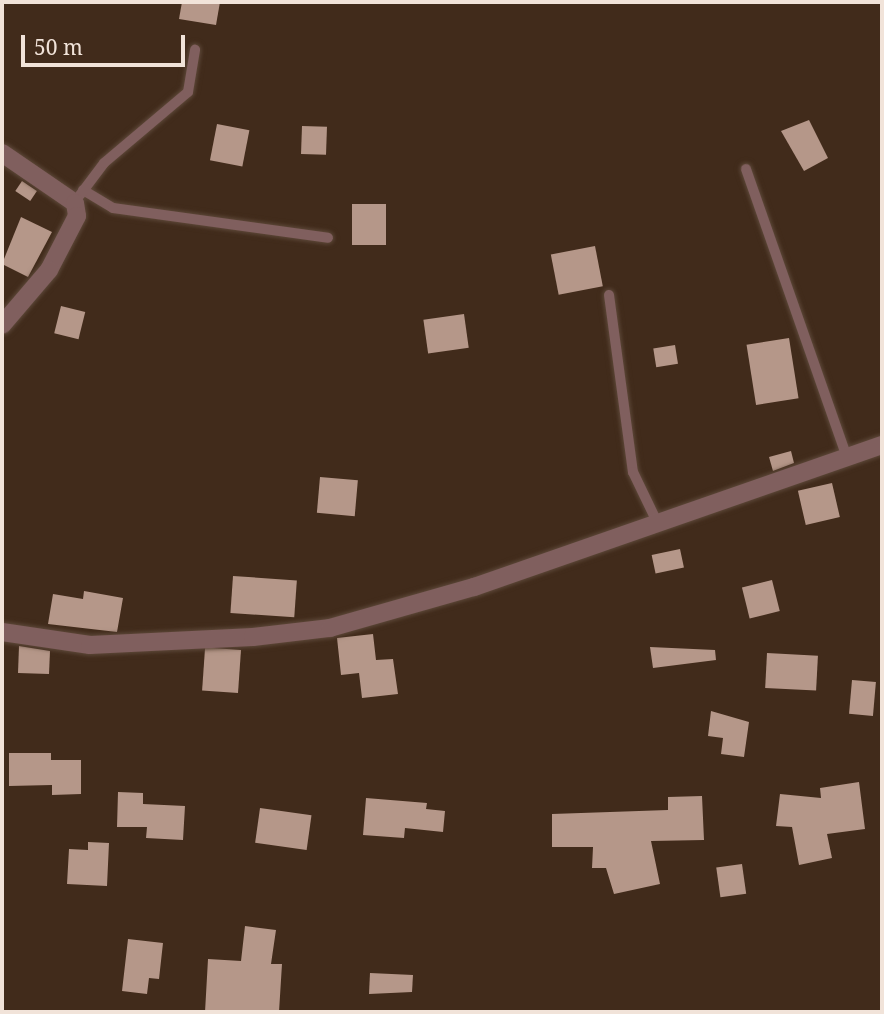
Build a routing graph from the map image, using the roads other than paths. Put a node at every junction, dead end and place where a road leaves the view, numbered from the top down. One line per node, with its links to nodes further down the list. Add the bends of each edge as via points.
1 (195, 50): 4 (lane, via 188,92 104,163)
2 (2, 153): 4 (street)
3 (746, 169): 9 (lane)
4 (79, 196): 5 (lane, via 113,208); 7 (street, via 77,216 49,270)
5 (328, 238)
6 (609, 295): 10 (lane, via 633,472)
7 (2, 325)
8 (882, 445): 9 (street)
9 (846, 457): 10 (street)
10 (658, 524): 11 (street, via 474,587 330,628 253,637 90,645)
11 (2, 632)

